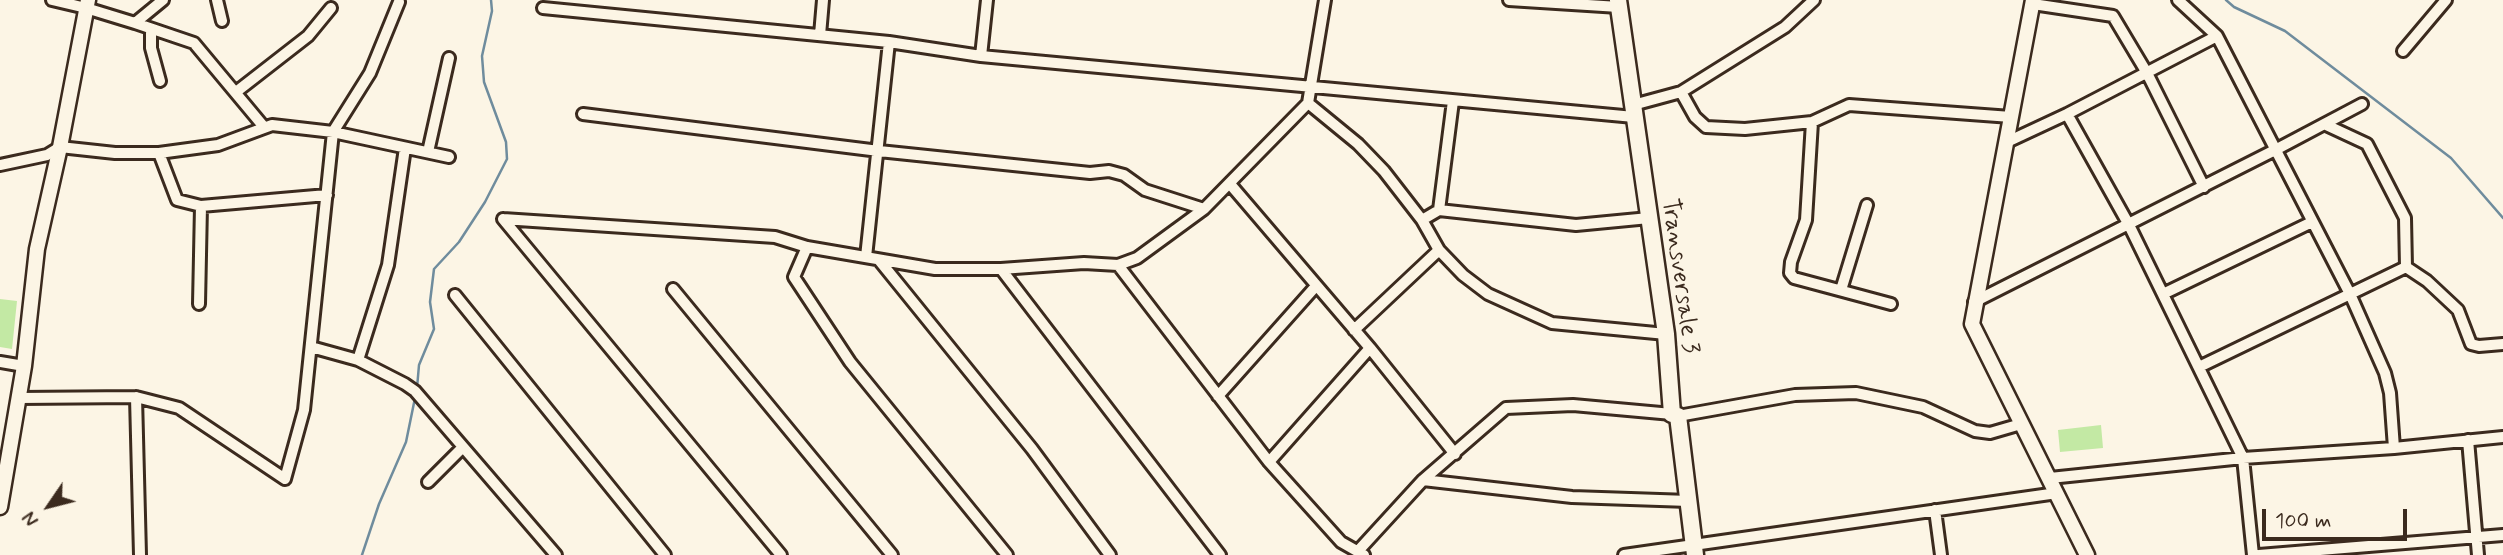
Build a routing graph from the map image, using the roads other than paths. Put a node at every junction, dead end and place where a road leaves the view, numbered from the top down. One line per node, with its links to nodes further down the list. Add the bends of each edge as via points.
1 (52, 0): 14 (street)
2 (163, 0): 18 (street)
3 (217, 0): 17 (street)
4 (823, 0): 20 (street)
5 (987, 0): 24 (street)
6 (1325, 0): 28 (street)
7 (1509, 0): 13 (street)
8 (1814, 0): 30 (street, via 1785,27)
9 (2178, 0): 21 (street)
10 (2446, 0): 23 (street)
11 (399, 2): 41 (street, via 370,72)
12 (2033, 2): 26 (street, via 2113,16); 37 (street)
13 (1619, 3): 34 (main road, Transversale 3)
14 (87, 4): 18 (street); 43 (street)
15 (331, 8): 29 (street, via 308,36)
16 (543, 8): 20 (street)
17 (222, 21)
18 (135, 23): 19 (street)
19 (151, 29): 27 (street); 29 (street, via 194,43)
20 (820, 35): 22 (street)
21 (2217, 36): 26 (street); 45 (street)
22 (889, 42): 24 (street); 46 (street)
23 (2403, 51)
24 (981, 56): 28 (street)
25 (449, 58): 47 (street)
26 (2147, 73): 36 (street); 52 (street)
27 (160, 81)
28 (1312, 89): 31 (street); 32 (street)
29 (236, 92): 40 (street)
30 (1681, 92): 34 (street); 38 (street, via 1706,127 1745,129)
31 (1453, 101): 34 (street); 57 (street)
32 (1308, 103): 51 (street); 59 (street, via 1358,144)
33 (2362, 104): 39 (street)
34 (1633, 111): 58 (main road, Transversale 3)
35 (583, 114): 46 (street)
36 (2067, 114): 42 (street); 61 (street)
37 (2011, 117): 38 (street, via 1849,105); 42 (street)
38 (1812, 122): 71 (street, via 1806,220 1789,268 1794,278)
39 (2324, 124): 45 (street); 67 (street, via 2367,144 2405,218)
40 (264, 128): 41 (street); 48 (street, via 218,145)
41 (332, 132): 44 (street); 53 (street)
42 (2007, 142): 75 (street)
43 (60, 147): 48 (street); 50 (street, via 47,155); 85 (street, via 37,249)
44 (405, 148): 47 (street); 83 (street, via 388,265)
45 (2277, 149): 52 (street); 60 (street)
46 (879, 151): 56 (street, via 1090,173 1109,171 1145,190); 64 (street)
47 (428, 152): 49 (street)
48 (159, 153): 55 (street, via 177,200)
49 (449, 157)
50 (0, 165)
51 (1230, 184): 56 (street); 69 (street)
52 (2204, 187): 61 (street)
53 (327, 195): 55 (street); 81 (street)
54 (1867, 205): 71 (street)
55 (201, 206): 76 (street)
56 (1204, 209): 66 (street, via 1137,258)
57 (1439, 210): 58 (street, via 1576,225); 59 (street)
58 (1649, 218): 79 (main road, Transversale 3)
59 (1422, 220): 63 (street)
60 (2312, 222): 72 (street); 73 (street)
61 (2129, 225): 72 (street); 75 (street)
62 (807, 247): 64 (street); 113 (street, via 775,237 503,219); 115 (street, via 794,277 850,362)
63 (1439, 250): 78 (street); 79 (street, via 1488,294 1552,324)
64 (866, 257): 65 (street)
65 (879, 260): 68 (street, via 934,269); 116 (street, via 1032,449)
66 (1118, 265): 68 (street); 87 (street)
67 (2406, 267): 73 (street); 80 (street, via 2458,310 2471,344)
68 (1001, 269): 117 (street)
69 (1316, 286): 78 (street); 87 (street)
70 (673, 289): 114 (street)
71 (1841, 290): 77 (street)
72 (2163, 294): 86 (street)
73 (2350, 294): 86 (street); 95 (street, via 2385,373)
74 (455, 295): 112 (street)
75 (1974, 302): 91 (street, via 1974,331)
76 (199, 304)
77 (1891, 304)
78 (1354, 330): 82 (street)
79 (1666, 334): 90 (main road, Transversale 3)
80 (2503, 344)
81 (311, 347): 83 (street); 88 (street, via 304,410 285,478 179,408)
82 (1370, 348): 96 (street); 98 (street)
83 (358, 360): 94 (street, via 415,391)
84 (0, 362): 85 (street)
85 (24, 366): 89 (street)
86 (2199, 367): 97 (street)
87 (1218, 396): 98 (street)
88 (136, 397): 89 (street); 110 (street)
89 (19, 398): 104 (street)
90 (1675, 415): 91 (street, via 1795,396 1856,393 1923,407 1975,431 1990,433); 96 (street, via 1573,405 1506,408); 103 (main road, Transversale 3)
91 (2021, 424): 99 (street)
92 (2503, 437): 93 (street)
93 (2468, 440): 95 (street); 107 (street)
94 (463, 447): 101 (street); 111 (street)
95 (2394, 448): 97 (street)
96 (1454, 454): 100 (street)
97 (2244, 458): 99 (street); 121 (street)
98 (1269, 462): 109 (street, via 1341,542)
99 (2050, 478): 102 (street)
100 (1423, 480): 103 (street, via 1572,497); 109 (street)
101 (428, 482)
102 (2057, 493): 105 (street); 120 (street)
103 (1689, 501): 108 (main road, Transversale 3)
104 (0, 507)
105 (1935, 510): 108 (street); 119 (street)
106 (2503, 535): 107 (street)
107 (2477, 538): 122 (street); 123 (street)
108 (1694, 550): 118 (street)
109 (1361, 553)
110 (140, 555)
111 (556, 555)
112 (665, 555)
113 (781, 555)
114 (892, 555)
115 (1007, 555)
116 (1110, 555)
117 (1220, 555)
118 (1624, 555)
119 (1941, 555)
120 (2087, 555)
121 (2253, 555)
122 (2259, 555)
123 (2477, 555)

